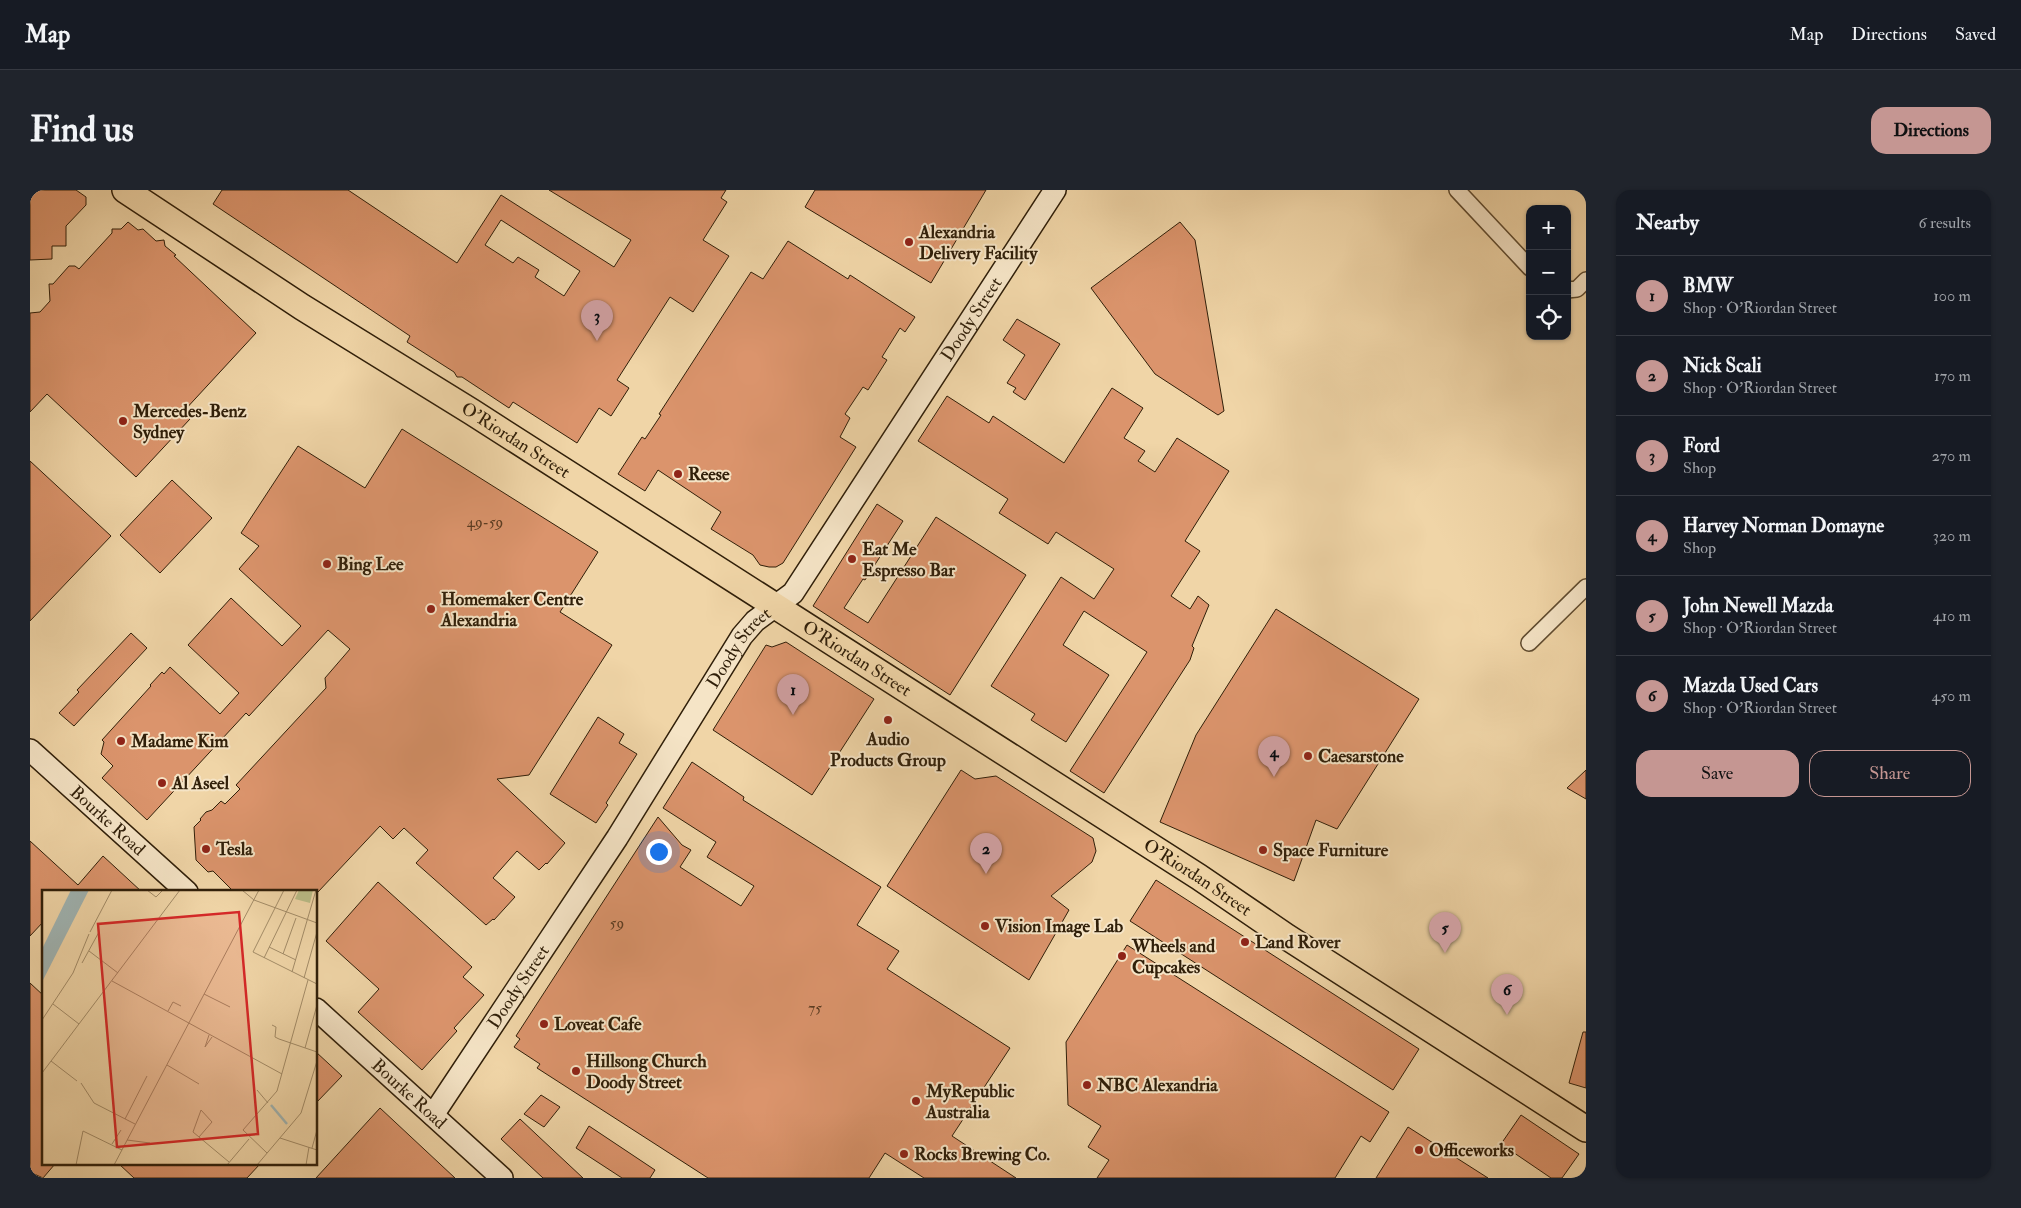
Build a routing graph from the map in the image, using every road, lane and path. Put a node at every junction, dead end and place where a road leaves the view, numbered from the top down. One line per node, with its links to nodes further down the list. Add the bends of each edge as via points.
1 (125, 190): 8 (main road, O'Riordan Street, via 302,307 472,412)
2 (1055, 190): 8 (street, Doody Street, via 812,565 793,593)
3 (1457, 190): 4 (street)
4 (1526, 264)
5 (1586, 280): 6 (street, via 1577,289)
6 (1571, 290)
7 (1586, 586): 9 (street)
8 (774, 607): 13 (street, Doody Street, via 742,636 617,838); 14 (main road, O'Riordan Street, via 1199,877)
9 (1529, 643)
10 (30, 750): 11 (street, Bourke Road)
11 (185, 890)
12 (318, 1011): 13 (street, Bourke Road)
13 (433, 1115): 15 (street, Bourke Road)
14 (1586, 1129)
15 (502, 1178)

